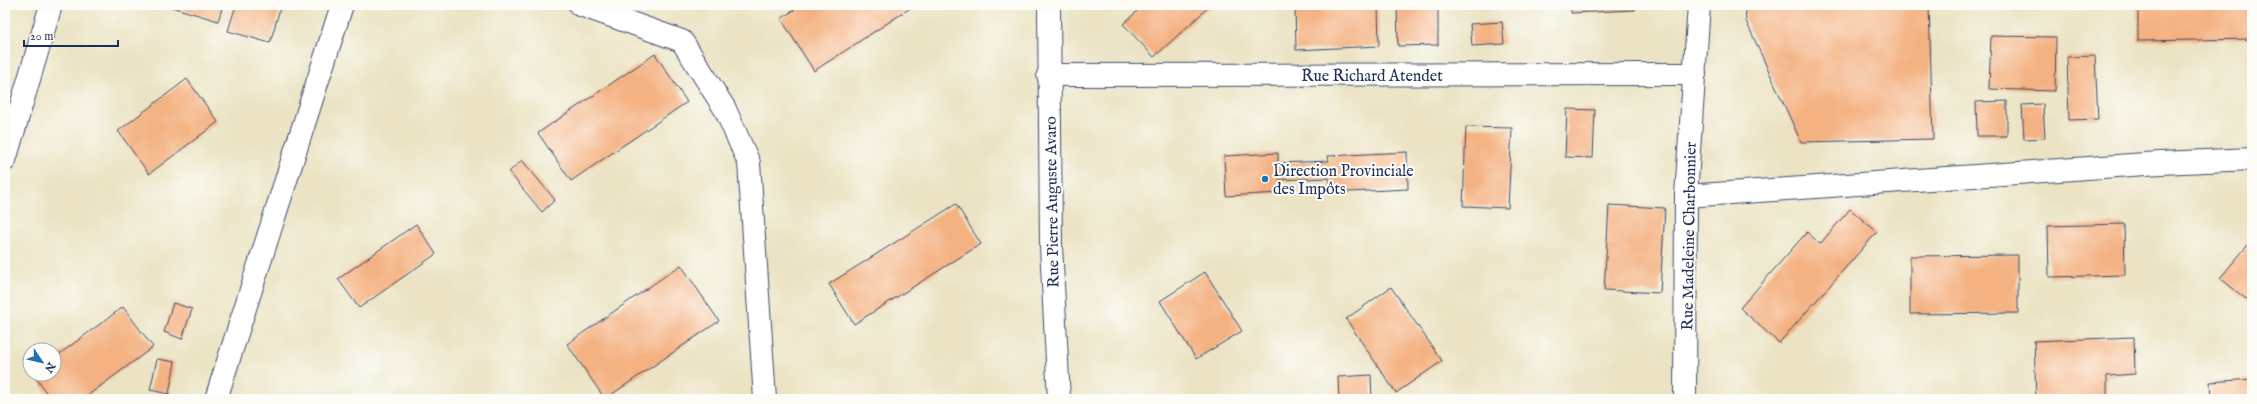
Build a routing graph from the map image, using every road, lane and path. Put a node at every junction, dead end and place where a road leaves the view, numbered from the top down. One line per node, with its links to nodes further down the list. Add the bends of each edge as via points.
1 (51, 5): 9 (street)
2 (342, 5): 11 (street)
3 (580, 5): 12 (street, via 682,42 725,109 749,164)
4 (1049, 5): 7 (street, Rue Pierre Auguste Avaro)
5 (1699, 5): 6 (street, Rue Madeleine Charbonnier)
6 (1695, 74): 7 (street, Rue Richard Atendet); 10 (street, Rue Madeleine Charbonnier)
7 (1048, 75): 13 (street, Rue Pierre Auguste Avaro, via 1051,246)
8 (2252, 159): 10 (street, via 2160,163)
9 (5, 160)
10 (1686, 196): 14 (street, Rue Madeleine Charbonnier)
11 (216, 399)
12 (764, 399)
13 (1059, 399)
14 (1685, 399)

